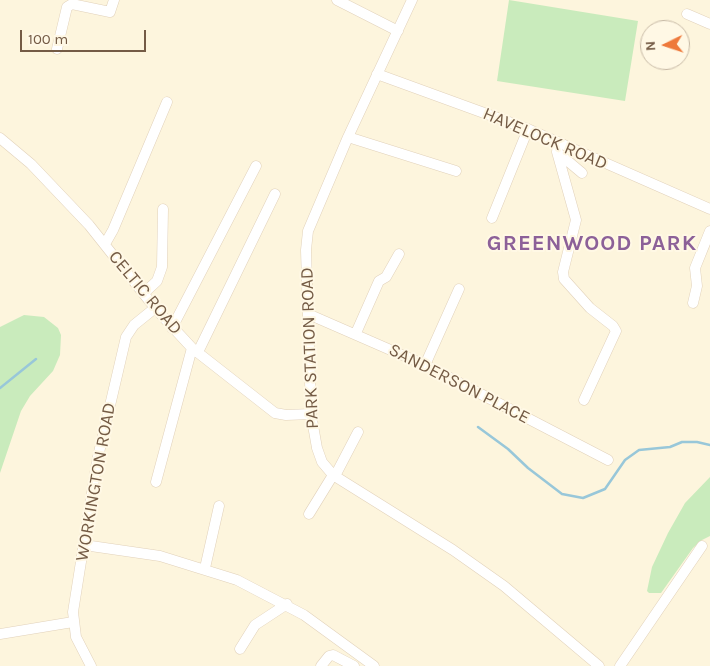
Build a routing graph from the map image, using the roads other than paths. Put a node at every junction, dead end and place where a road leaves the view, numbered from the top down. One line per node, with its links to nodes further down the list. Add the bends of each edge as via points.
1 (114, 0): 7 (street, via 110,12 72,4 67,7)
2 (337, 0): 6 (street)
3 (412, 0): 6 (street, PARK STATION ROAD)
4 (687, 14): 5 (street)
5 (710, 24)
6 (398, 31): 8 (street, PARK STATION ROAD)
7 (57, 49)
8 (378, 74): 10 (street, HAVELOCK ROAD); 11 (street, PARK STATION ROAD)
9 (167, 102): 22 (street, via 113,230)
10 (528, 129): 13 (street, HAVELOCK ROAD); 20 (street)
11 (348, 137): 15 (street); 28 (street, PARK STATION ROAD, via 308,231)
12 (0, 138): 22 (street, CELTIC ROAD, via 58,192)
13 (558, 147): 16 (street); 19 (street, HAVELOCK ROAD); 33 (street, via 576,220 563,276 590,308 613,326 616,335)
14 (256, 166): 29 (street)
15 (456, 171)
16 (582, 173)
17 (275, 194): 31 (street)
18 (163, 209): 25 (street, via 162,267 157,281)
19 (710, 209)
20 (492, 218)
21 (710, 231): 26 (street, via 695,268 697,286)
22 (104, 244): 25 (street, CELTIC ROAD)
23 (399, 254): 30 (street, via 386,277 379,281)
24 (459, 289): 32 (street)
25 (144, 293): 27 (street, CELTIC ROAD)
26 (693, 303)
27 (155, 308): 29 (street, CELTIC ROAD); 41 (street, WORKINGTON ROAD, via 130,330 124,344 97,461)
28 (308, 314): 30 (street, SANDERSON PLACE); 34 (street, PARK STATION ROAD)
29 (172, 328): 31 (street, CELTIC ROAD)
30 (356, 333): 32 (street, SANDERSON PLACE)
31 (195, 350): 34 (street, CELTIC ROAD, via 275,413); 38 (street)
32 (425, 364): 36 (street, SANDERSON PLACE)
33 (584, 400)
34 (311, 414): 37 (street, PARK STATION ROAD, via 319,456)
35 (358, 432): 37 (street)
36 (608, 460)
37 (334, 476): 40 (street); 52 (street, PARK STATION ROAD, via 453,550 504,586)
38 (156, 482)
39 (219, 506): 43 (street)
40 (310, 514)
41 (84, 545): 43 (street, via 160,556); 45 (street, WORKINGTON ROAD)
42 (702, 546): 53 (street)
43 (205, 568): 44 (street)
44 (287, 604): 47 (street, via 254,625); 48 (street)
45 (73, 622): 46 (street); 49 (street, WORKINGTON ROAD, via 76,637)
46 (0, 634)
47 (240, 649)
48 (368, 665)
49 (91, 666)
50 (321, 666): 51 (street, via 334,654)
51 (354, 666)
52 (599, 666)
53 (620, 666)

